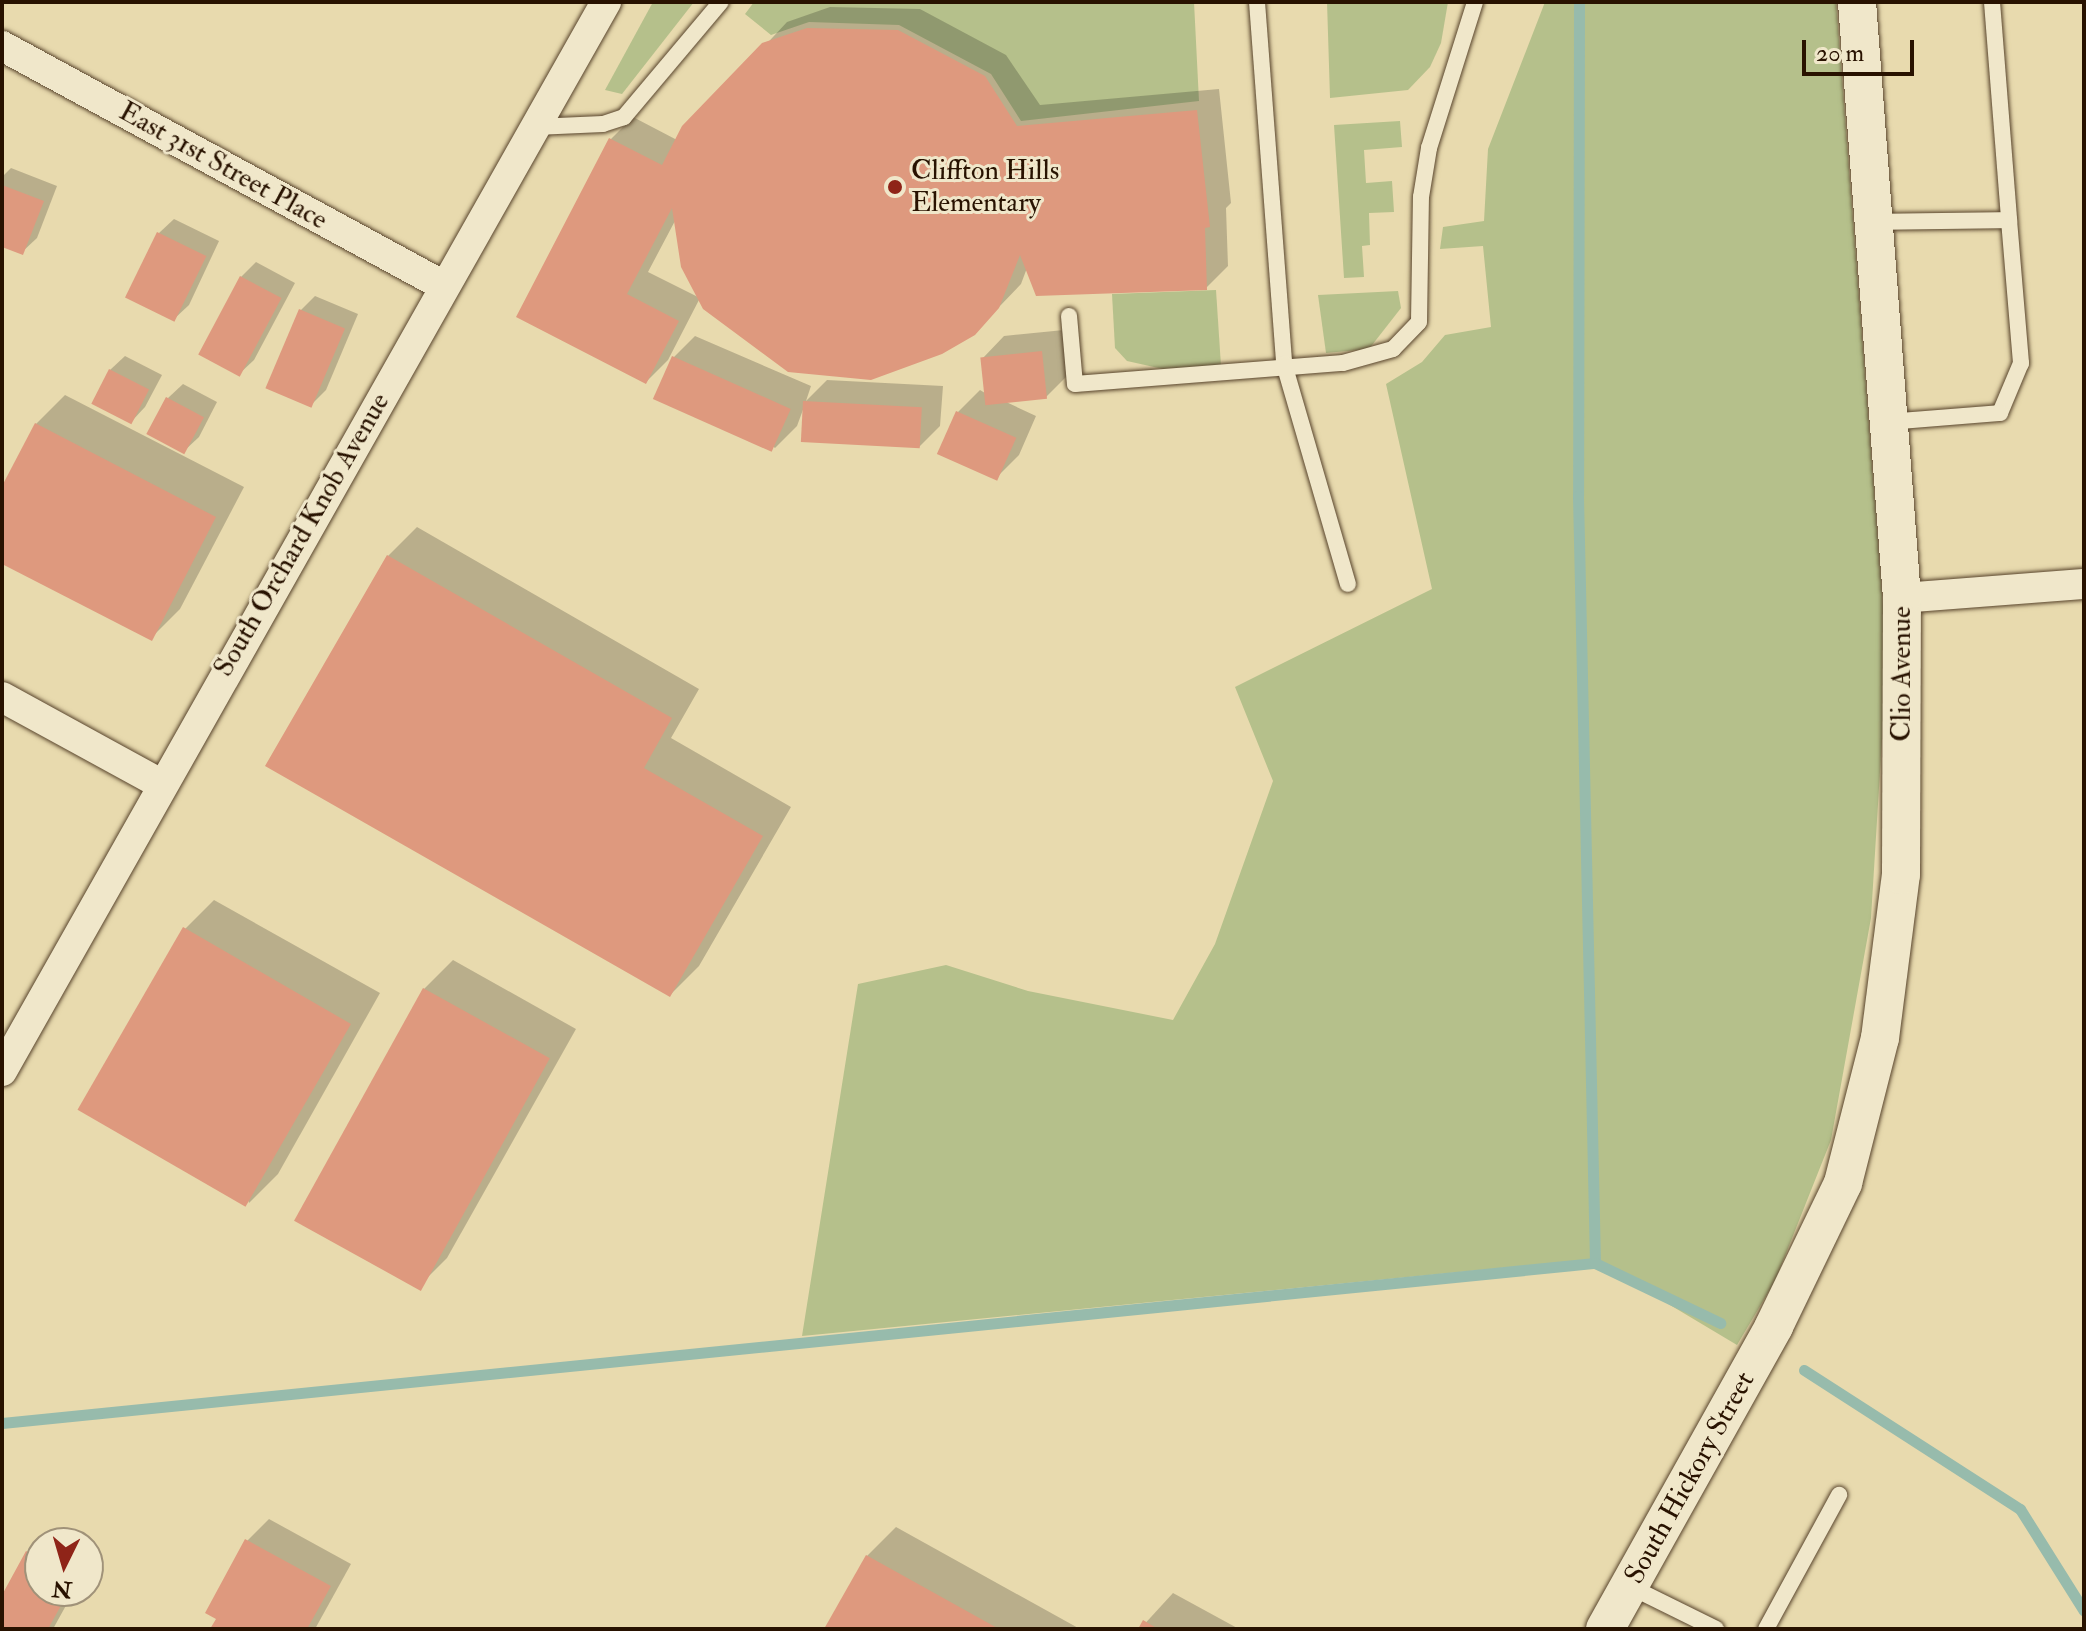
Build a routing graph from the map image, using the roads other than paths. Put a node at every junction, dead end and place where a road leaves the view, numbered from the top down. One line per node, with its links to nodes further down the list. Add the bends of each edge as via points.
1 (606, 2): 8 (street, South Orchard Knob Avenue)
2 (721, 2): 8 (lane, via 624,117 603,124)
3 (1257, 2): 13 (lane)
4 (1475, 2): 13 (lane, via 1429,148 1421,197 1419,322 1393,349 1343,363)
5 (1857, 2): 10 (street, Clio Avenue)
6 (1992, 2): 9 (lane)
7 (2, 46): 11 (street, East 31st Street Place)
8 (535, 127): 11 (street, South Orchard Knob Avenue)
9 (2009, 220): 10 (lane); 14 (lane, via 2021,363 2000,413)
10 (1874, 222): 14 (street, Clio Avenue)
11 (444, 286): 19 (street, South Orchard Knob Avenue)
12 (1069, 316): 13 (lane, via 1075,384)
13 (1284, 364): 15 (lane)
14 (1889, 422): 17 (street, Clio Avenue)
15 (1348, 584)
16 (2084, 584): 17 (street)
17 (1902, 598): 21 (street, Clio Avenue, via 1901,875 1880,1038 1843,1183)
18 (2, 697): 19 (street)
19 (161, 784): 20 (street, South Orchard Knob Avenue)
20 (2, 1071)
21 (1774, 1326): 23 (street, South Hickory Street)
22 (1839, 1495): 26 (lane)
23 (1629, 1586): 24 (street, South Hickory Street); 25 (lane)
24 (1605, 1629)
25 (1716, 1629)
26 (1766, 1629)

